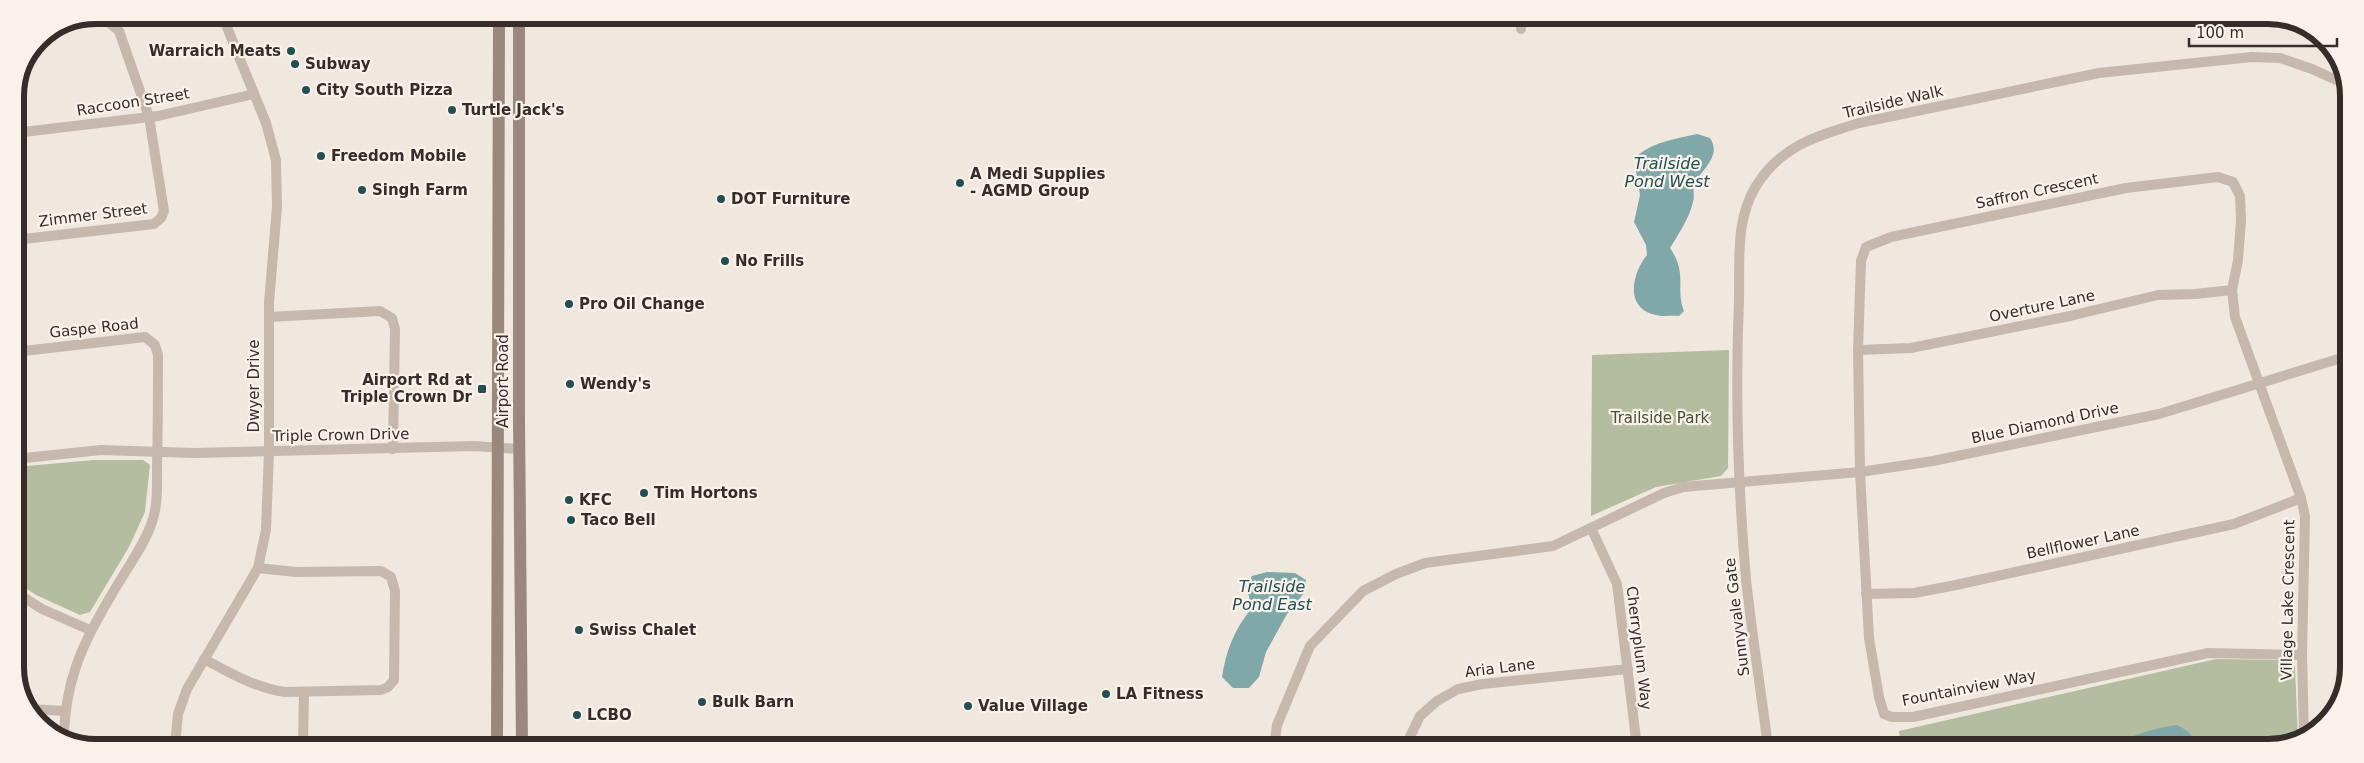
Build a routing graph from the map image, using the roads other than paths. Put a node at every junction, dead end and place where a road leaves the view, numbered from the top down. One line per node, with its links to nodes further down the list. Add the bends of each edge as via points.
1 (111, 24): 9 (street, via 116,28)
2 (226, 24): 8 (street, Dwyer Drive)
3 (499, 24): 18 (main road, Airport Road)
4 (519, 24): 20 (main road, Airport Road)
5 (1521, 24): 6 (street)
6 (1521, 29)
7 (2339, 81): 25 (street, Trailside Walk, via 2280,58 2252,57 2099,73 1859,124 1821,134 1791,149 1772,165 1755,187 1742,220 1737,428)
8 (254, 94): 9 (street, Raccoon Street); 13 (street, Dwyer Drive, via 276,160)
9 (149, 117): 10 (street, Raccoon Street); 11 (street, Zimmer Street, via 164,202 164,211 158,222)
10 (24, 133)
11 (24, 239)
12 (2232, 290): 14 (street, Overture Lane, via 2158,295 1910,348); 14 (street, Saffron Crescent, via 2242,220 2240,196 2234,182 2218,176 2126,188 1891,236 1866,247 1861,261); 17 (street, Saffron Crescent, via 2235,317)
13 (268, 317): 19 (street, via 380,312 392,318 396,329); 22 (street, Dwyer Drive)
14 (1858, 350): 24 (street, Saffron Crescent)
15 (24, 351): 21 (street, Gaspe Road, via 136,337 151,339 158,355)
16 (2340, 358): 17 (street, Blue Diamond Drive)
17 (2259, 383): 24 (street, Blue Diamond Drive, via 2158,414 1933,461); 26 (street, Village Lake Crescent)
18 (499, 448): 19 (street, Triple Crown Drive); 20 (street, Triple Crown Drive); 42 (main road, Airport Road)
19 (393, 449): 22 (street, Triple Crown Drive)
20 (519, 449): 43 (main road, Airport Road)
21 (157, 452): 22 (street, Triple Crown Drive); 23 (street, Triple Crown Drive, via 100,450); 31 (street, via 152,522 140,548)
22 (269, 452): 28 (street, Dwyer Drive, via 266,530)
23 (24, 458)
24 (1860, 472): 25 (street, Blue Diamond Drive); 29 (street, Fountainview Way)
25 (1740, 482): 27 (street, Blue Diamond Drive, via 1683,487); 47 (street, Sunnyvale Gate, via 1746,580)
26 (2301, 498): 29 (street, Bellflower Lane, via 2234,524 1914,593); 32 (street, Village Lake Crescent, via 2305,516)
27 (1591, 528): 34 (street, Cherryplum Way, via 1617,584); 44 (street, Blue Diamond Drive, via 1552,546 1425,563 1363,591 1310,646 1277,725)
28 (258, 568): 33 (street, Dwyer Drive); 35 (street, via 296,572 381,571 394,582 395,675 391,685 380,690)
29 (1866, 594): 32 (street, Fountainview Way, via 1869,638 1879,697 1884,714 1892,717 1912,717 2208,654)
30 (24, 598): 31 (street)
31 (90, 630): 37 (street, via 74,672)
32 (2302, 655): 38 (street, Village Lake Crescent)
33 (204, 659): 35 (street, via 260,686); 40 (street, Dwyer Drive, via 182,701)
34 (1628, 669): 45 (street, Aria Lane, via 1458,689 1436,701 1420,716); 46 (street, Cherryplum Way)
35 (304, 692): 41 (street)
36 (38, 709): 37 (street)
37 (65, 711): 39 (street)
38 (2304, 729)
39 (64, 732)
40 (175, 739)
41 (303, 739)
42 (497, 739)
43 (522, 739)
44 (1275, 739)
45 (1409, 739)
46 (1636, 739)
47 (1767, 739)

